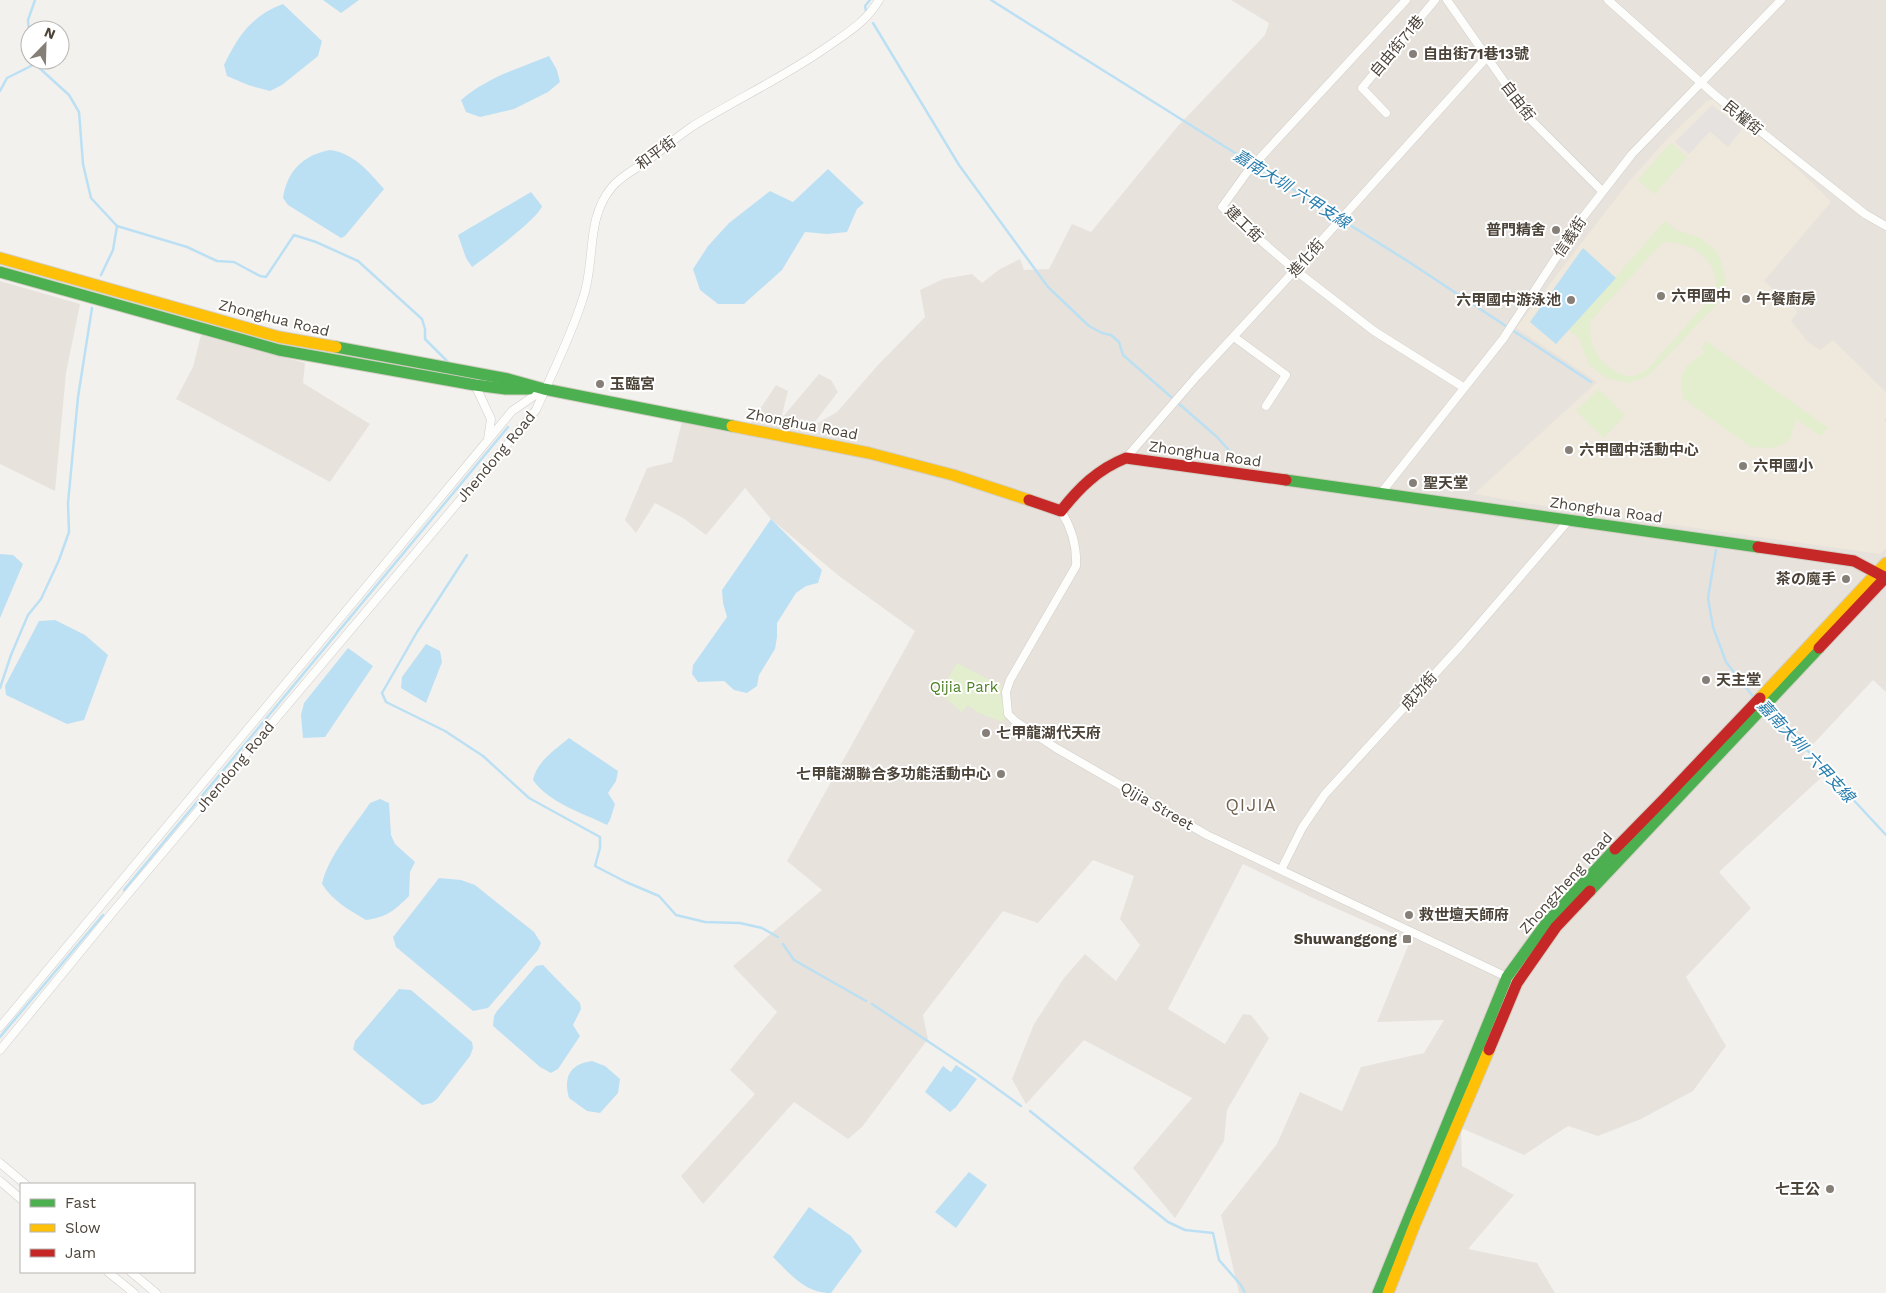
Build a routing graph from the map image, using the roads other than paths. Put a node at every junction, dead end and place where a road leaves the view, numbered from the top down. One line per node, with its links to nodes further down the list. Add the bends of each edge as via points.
1 (879, 0): 18 (street, 和平街, via 859,26 806,62 692,127 612,186 600,204 593,227 584,297)
2 (1406, 0): 13 (street, 建工街, via 1251,168 1222,207)
3 (1435, 0): 9 (street, 自由街71巷, via 1362,88)
4 (1447, 0): 7 (street, 自由街)
5 (1608, 0): 8 (street, 民權街)
6 (1781, 0): 8 (street, 信義街)
7 (1486, 58): 10 (street, 自由街, via 1531,120); 13 (street, 進化街)
8 (1702, 83): 10 (street, 信義街, via 1632,154); 11 (street, 民權街, via 1865,214)
9 (1386, 113)
10 (1602, 191): 17 (street, 信義街, via 1503,338)
11 (1886, 226)
12 (0, 258): 18 (street, Zhonghua Road, via 279,337 508,379)
13 (1295, 270): 15 (street, 進化街); 17 (street, 建工街, via 1374,331)
14 (0, 272): 16 (street, Zhonghua Road, via 279,350)
15 (1234, 337): 19 (street, via 1286,376); 21 (street, 進化街)
16 (475, 385): 18 (street, Zhonghua Road); 20 (street, via 491,419)
17 (1463, 387): 22 (street, 信義街)
18 (544, 389): 20 (street, Jhendong Road, via 512,412); 23 (street, Zhonghua Road, via 869,453 953,475); 30 (street, Jhendong Road, via 536,410 518,432)
19 (1266, 406)
20 (488, 440): 29 (street, Jhendong Road)
21 (1126, 458): 22 (street, Zhonghua Road); 23 (street, Zhonghua Road, via 1097,472)
22 (1381, 493): 24 (street, Zhonghua Road)
23 (1061, 511): 27 (street, Qijia Street, via 1068,522 1076,566 1010,680 1006,692 1008,714 1014,722 1056,748 1180,820)
24 (1570, 520): 26 (street, Zhonghua Road, via 1854,562); 27 (street, 成功街, via 1326,794 1302,828)
25 (1886, 564): 26 (street, Zhongzheng Road)
26 (1883, 576): 28 (street, Zhongzheng Road, via 1556,927)
27 (1281, 870): 28 (street, Qijia Street)
28 (1512, 980): 39 (street, Zhongzheng Road); 40 (street, Zhongzheng Road)
29 (0, 1027)
30 (0, 1050)
31 (0, 1163): 33 (street)
32 (0, 1181): 34 (street)
33 (24, 1183)
34 (20, 1198)
35 (109, 1273): 37 (street)
36 (132, 1273): 38 (street)
37 (134, 1293)
38 (156, 1293)
39 (1378, 1293)
40 (1388, 1293)

